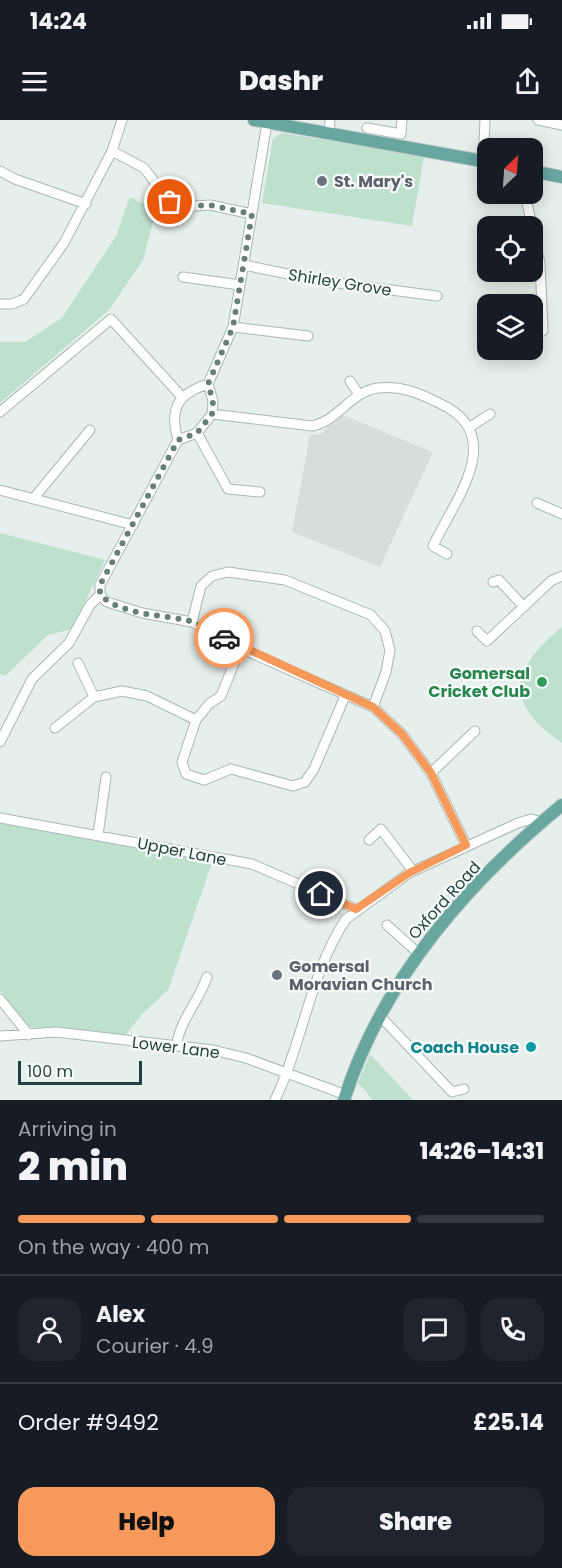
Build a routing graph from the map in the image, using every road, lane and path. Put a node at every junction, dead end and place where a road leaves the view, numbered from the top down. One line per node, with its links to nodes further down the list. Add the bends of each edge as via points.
1 (122, 120): 12 (street)
2 (254, 120): 7 (main road)
3 (330, 120): 10 (street)
4 (402, 120): 9 (street, via 401,134)
5 (485, 120): 11 (street)
6 (538, 120): 8 (street)
7 (267, 123): 10 (main road); 18 (street)
8 (562, 125)
9 (367, 128)
10 (328, 135): 13 (main road)
11 (485, 138)
12 (112, 151): 17 (street); 18 (street, via 144,168 170,202 179,207 210,205)
13 (477, 160)
14 (0, 171): 17 (street)
15 (543, 173): 16 (main road)
16 (562, 177)
17 (86, 204): 23 (street, via 31,291 24,299)
18 (252, 214): 19 (street)
19 (244, 265): 21 (street); 22 (street, Shirley Grove, via 322,281)
20 (183, 277): 21 (street)
21 (240, 285): 24 (street)
22 (437, 296)
23 (0, 304)
24 (233, 327): 25 (street); 27 (street)
25 (308, 336)
26 (350, 381): 28 (street)
27 (208, 384): 29 (street); 31 (street)
28 (358, 393): 31 (street, via 321,424 312,426); 33 (street, via 405,388 447,407)
29 (182, 397): 30 (street, via 111,319); 36 (street, via 173,423)
30 (0, 412)
31 (212, 414): 35 (street)
32 (490, 414): 33 (street)
33 (470, 427): 43 (street, via 474,445 468,479 433,546)
34 (90, 430): 39 (street)
35 (197, 433): 36 (street); 38 (street, via 228,489)
36 (178, 440): 42 (street)
37 (0, 490): 39 (street)
38 (260, 492)
39 (33, 499): 42 (street)
40 (537, 503): 41 (street)
41 (562, 514)
42 (133, 525): 46 (street, via 100,585)
43 (447, 554)
44 (562, 576): 47 (street, via 551,581)
45 (497, 579): 47 (street)
46 (100, 595): 48 (street, via 108,602 142,614); 58 (street, via 64,649 32,679)
47 (524, 607): 49 (street, via 487,641)
48 (192, 622): 50 (street); 54 (street, via 201,586 212,576 228,572 285,580 371,615 385,631 390,650)
49 (477, 631)
50 (240, 648): 52 (street); 55 (street, via 221,696)
51 (78, 663): 53 (street)
52 (345, 696): 54 (street); 55 (street, via 314,769 304,782 293,786 231,769 204,780 186,774 182,762)
53 (94, 697): 55 (street, via 122,691 147,696); 56 (street)
54 (373, 707): 59 (street, via 402,734)
55 (196, 720)
56 (55, 728)
57 (475, 731): 59 (street)
58 (0, 742)
59 (431, 773): 66 (street)
60 (106, 777): 64 (street)
61 (562, 805): 63 (main road, Oxford Road)
62 (0, 818): 64 (street, Upper Lane)
63 (541, 822): 66 (street, via 531,819); 70 (main road, Oxford Road, via 460,902)
64 (98, 835): 68 (street, Upper Lane, via 252,864)
65 (369, 840): 67 (street, via 381,829)
66 (466, 845): 67 (street)
67 (413, 871): 68 (street)
68 (356, 909): 77 (street, via 339,929)
69 (387, 925): 70 (street)
70 (418, 953): 73 (main road, Oxford Road)
71 (207, 976): 76 (street, via 196,1004 178,1030)
72 (0, 999): 74 (street)
73 (380, 1016): 79 (street); 80 (main road, Oxford Road)
74 (29, 1035): 75 (street, Lower Lane); 76 (street, Lower Lane, via 56,1032)
75 (0, 1036)
76 (177, 1044): 77 (street, Lower Lane, via 246,1058)
77 (286, 1074): 80 (street, Lower Lane); 81 (street)
78 (464, 1089): 79 (street)
79 (451, 1096)
80 (345, 1098)
81 (275, 1100)

